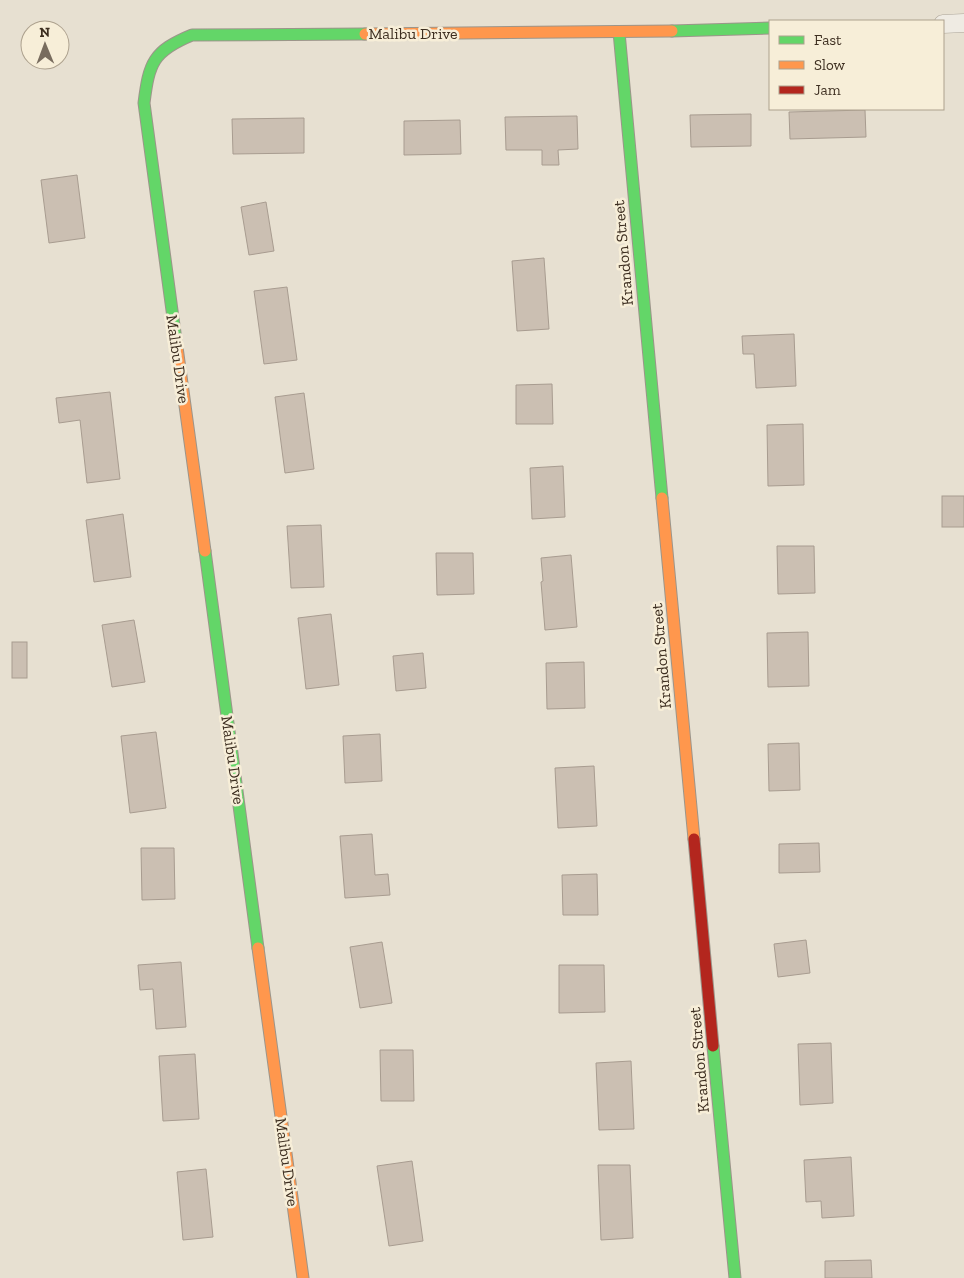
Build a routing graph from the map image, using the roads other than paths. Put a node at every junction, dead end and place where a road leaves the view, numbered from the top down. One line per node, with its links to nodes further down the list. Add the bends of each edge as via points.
1 (964, 23): 2 (street)
2 (944, 24)
3 (769, 28): 4 (street, Malibu Drive)
4 (619, 32): 5 (street, Malibu Drive, via 192,35 162,50 154,60 146,81 144,103); 6 (street, Krandon Street)
5 (303, 1278)
6 (735, 1278)

